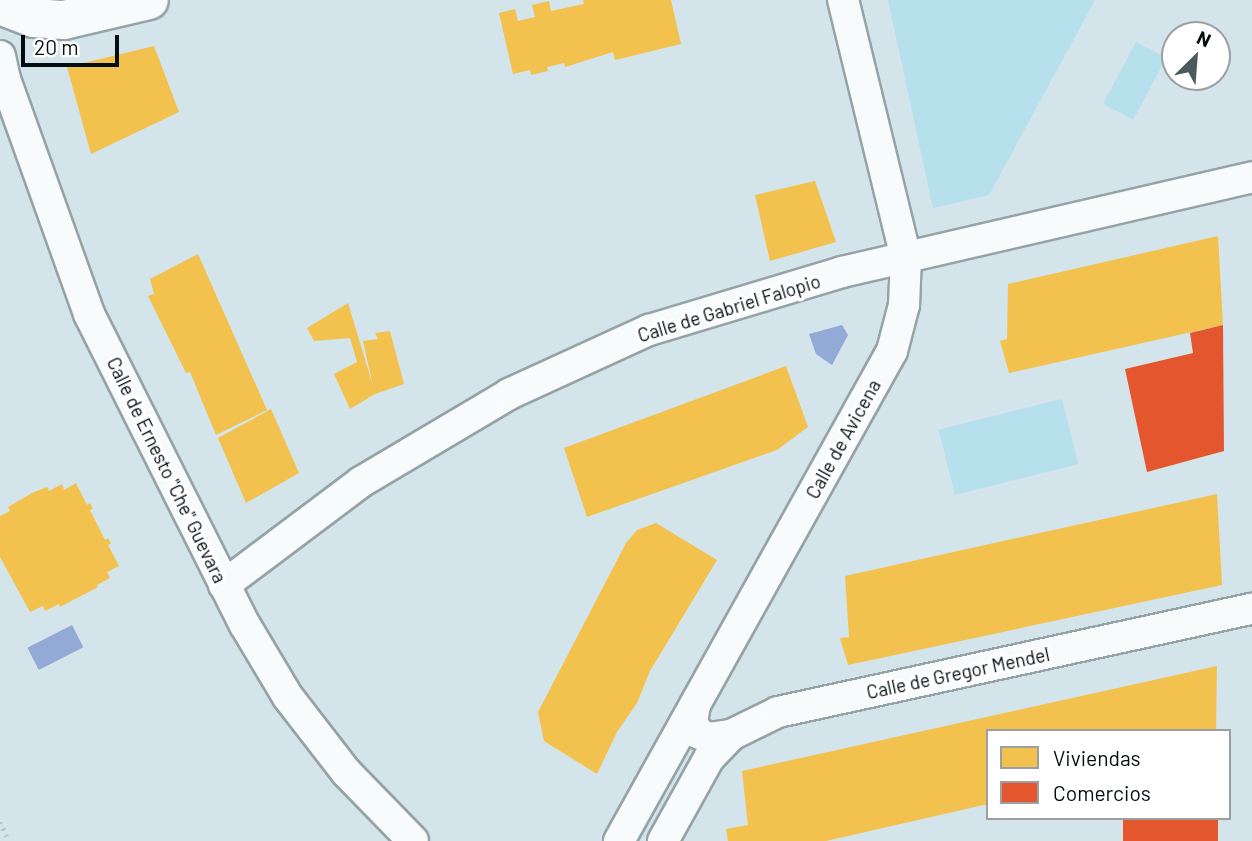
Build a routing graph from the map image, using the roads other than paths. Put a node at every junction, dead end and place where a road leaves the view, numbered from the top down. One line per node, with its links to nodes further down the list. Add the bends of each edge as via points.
1 (149, 0): 3 (street, via 64,20 34,18)
2 (843, 0): 6 (street, Calle de Avicena)
3 (0, 7)
4 (0, 56): 7 (street, Calle de Ernesto "Che" Guevara, via 89,314)
5 (1252, 177): 6 (street, Calle de Gabriel Falopio)
6 (906, 258): 7 (street, Calle de Gabriel Falopio, via 842,272 649,330 509,394 361,482); 9 (street, Calle de Avicena, via 904,306 892,351)
7 (224, 585): 11 (street, Calle de Ernesto "Che" Guevara, via 288,697 346,772)
8 (1252, 609): 10 (street, Calle de Gregor Mendel, via 778,712)
9 (695, 705): 10 (street, via 692,722 698,733 709,738); 12 (street, Calle de Avicena)
10 (731, 735): 13 (street, via 709,758)
11 (412, 841)
12 (620, 841)
13 (663, 841)

